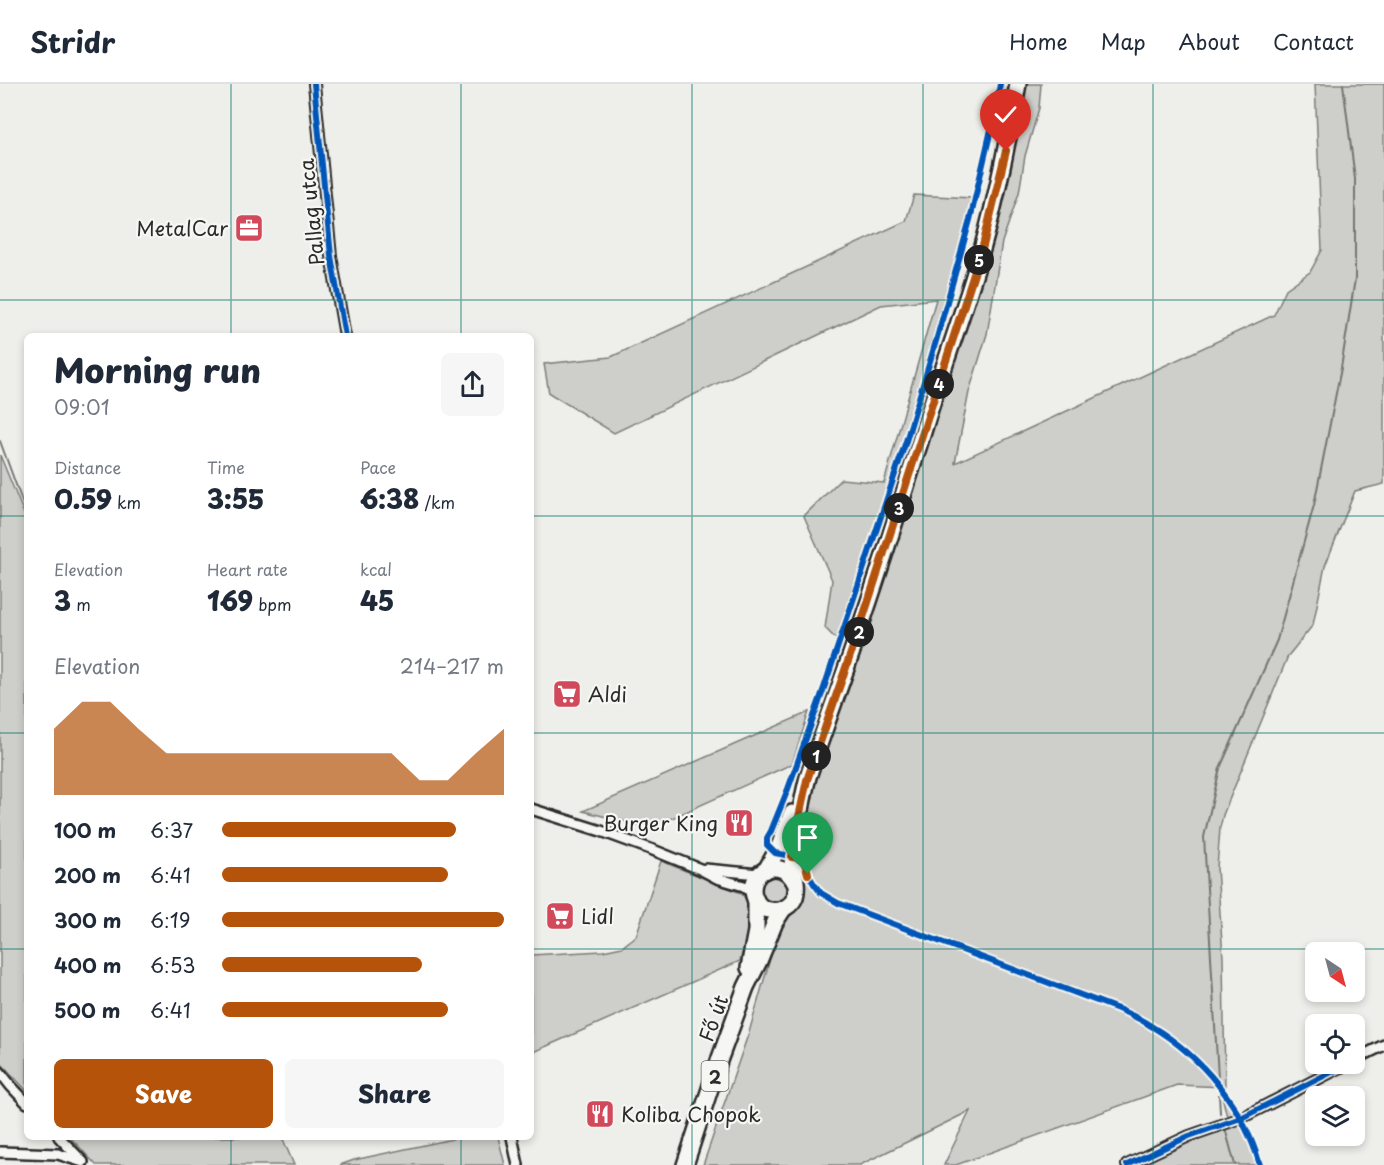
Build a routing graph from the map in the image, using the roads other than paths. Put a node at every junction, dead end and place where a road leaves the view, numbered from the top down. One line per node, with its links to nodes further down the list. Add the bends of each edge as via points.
1 (314, 84): 3 (street, Pallag utca, via 332,256)
2 (1018, 84): 4 (main road, 2, via 983,246)
3 (345, 333)
4 (807, 780): 9 (main road, 2, via 779,847); 10 (main road, 2, via 792,857)
5 (534, 810): 7 (street)
6 (534, 814): 7 (street)
7 (555, 816): 8 (street)
8 (700, 869): 9 (street); 11 (street, via 744,886)
9 (762, 872): 10 (main road, via 780,868); 11 (main road, 2, via 753,887)
10 (795, 884): 12 (main road, 2, via 794,898)
11 (755, 897): 12 (main road, via 768,910); 13 (main road, Fő út / 2, via 756,931)
12 (784, 908): 13 (main road, Fő út / 2)
13 (746, 987): 24 (main road, Fő út / 2)
14 (1384, 1045): 15 (street)
15 (1365, 1054)
16 (0, 1072): 18 (street)
17 (1327, 1074): 25 (street, via 1241,1118 1189,1136)
18 (24, 1100)
19 (62, 1140): 22 (street)
20 (513, 1140): 23 (street)
21 (0, 1152): 22 (street, via 58,1154)
22 (84, 1163)
23 (518, 1165)
24 (686, 1165)
25 (1127, 1165)

